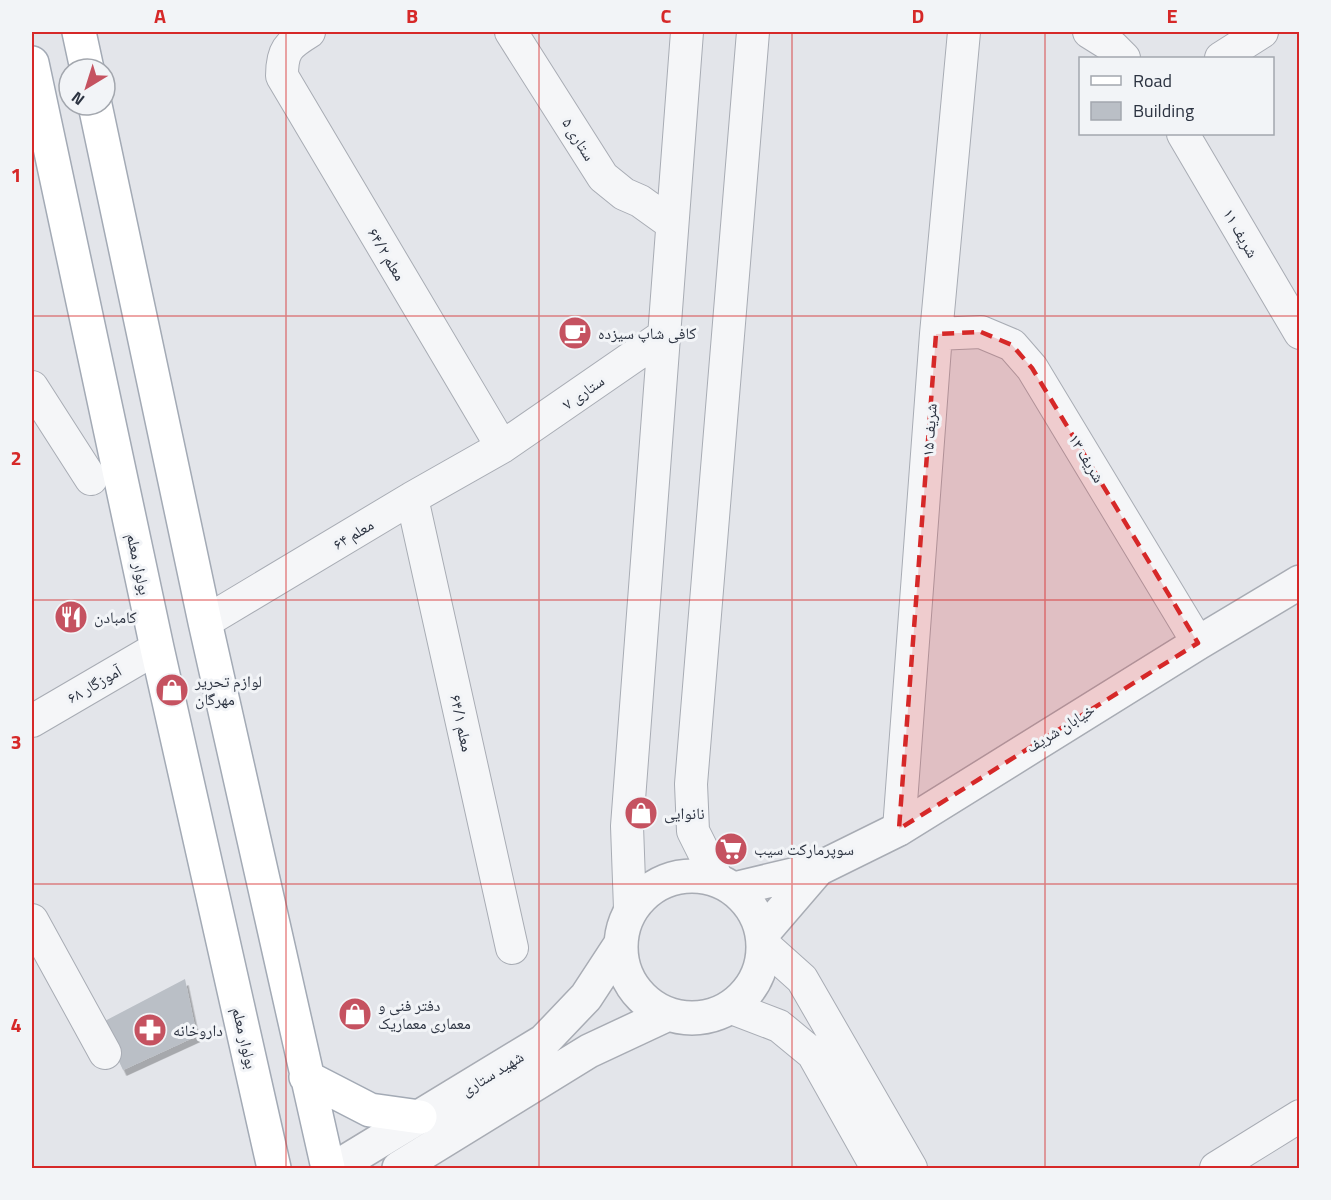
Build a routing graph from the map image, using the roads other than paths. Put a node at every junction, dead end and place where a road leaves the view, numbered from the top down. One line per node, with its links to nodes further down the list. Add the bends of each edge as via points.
1 (79, 32): 9 (main road)
2 (309, 32): 20 (street, معلم ۶۴/۲, via 292,42 282,57 282,76)
3 (511, 32): 15 (street, ستاری ۵, via 603,177)
4 (687, 32): 15 (street)
5 (753, 32): 30 (street, via 691,784 693,831)
6 (964, 32): 17 (street, شریف ۱۵)
7 (1089, 32): 10 (street)
8 (1262, 32): 11 (street)
9 (84, 57)
10 (1123, 57)
11 (1223, 57)
12 (32, 63): 26 (main road, بولوار معلم)
13 (98, 117): 24 (main road)
14 (1184, 135): 16 (street, شریف ۱۱)
15 (672, 224): 18 (street)
16 (1299, 333)
17 (936, 334): 25 (street, شریف ۱۳, via 981,332 1012,345 1032,368); 28 (street, شریف ۱۵)
18 (663, 336): 20 (street, ستاری ۷); 31 (street, via 627,826)
19 (32, 387): 21 (street)
20 (502, 447): 22 (street, معلم ۶۴)
21 (91, 478)
22 (412, 498): 24 (street, معلم ۶۴); 35 (street, معلم ۶۴/۱)
23 (1299, 582): 25 (street, خیابان شریف)
24 (205, 622): 39 (main road)
25 (1198, 643): 28 (street, خیابان شریف)
26 (157, 648): 27 (street, آموزگار ۶۸); 42 (main road, بولوار معلم)
27 (32, 721)
28 (899, 829): 29 (street, خیابان شریف)
29 (818, 869): 30 (street, خیابان شریف); 33 (street, خیابان شریف)
30 (725, 884): 31 (street, via 684,875 653,886); 33 (street)
31 (630, 909): 34 (street)
32 (32, 920): 38 (street)
33 (763, 939): 36 (street, via 758,976); 47 (street, via 802,979)
34 (620, 945): 37 (street, via 631,987); 40 (street, شهید ستاری, via 585,997 544,1041)
35 (512, 948)
36 (732, 1008): 37 (street, via 700,1019); 46 (street, via 779,1026 813,1054)
37 (666, 1015): 45 (street, شهید ستاری, via 590,1051)
38 (105, 1053)
39 (306, 1077): 40 (main road, via 370,1110); 43 (main road)
40 (420, 1117): 44 (street, شهید ستاری)
41 (1299, 1119): 48 (street)
42 (274, 1168)
43 (328, 1168)
44 (335, 1168)
45 (399, 1168)
46 (877, 1168)
47 (911, 1168)
48 (1216, 1168)

